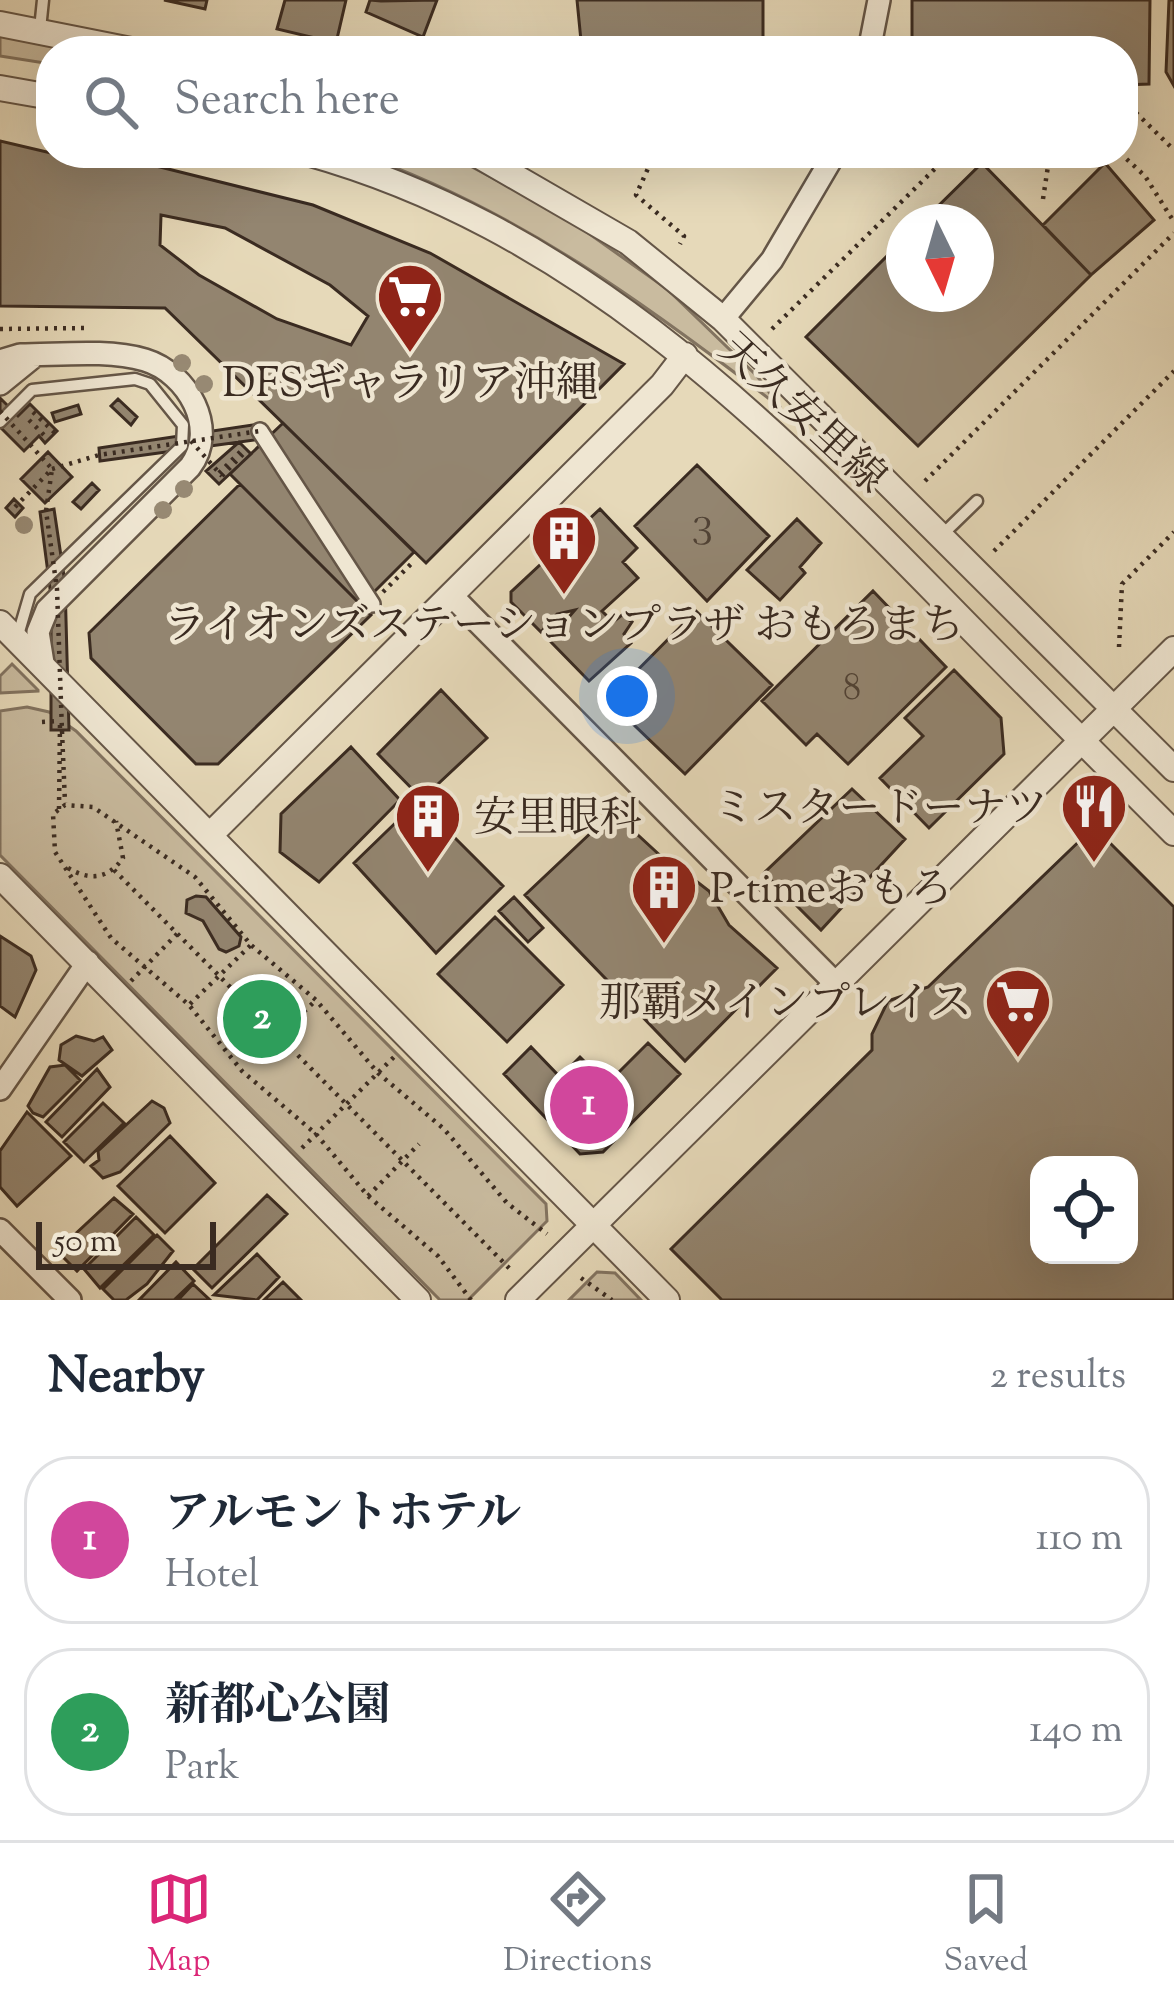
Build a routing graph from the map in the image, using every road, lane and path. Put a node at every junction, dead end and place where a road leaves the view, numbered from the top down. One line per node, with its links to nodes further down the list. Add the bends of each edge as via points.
1 (43, 0): 4 (lane)
2 (879, 0): 6 (street)
3 (0, 24): 4 (street)
4 (40, 32): 5 (street)
5 (60, 36)
6 (872, 36)
7 (0, 88): 8 (street)
8 (36, 94)
9 (1138, 115): 10 (path)
10 (1174, 150)
11 (348, 168): 27 (street, 天久安里線, via 523,245)
12 (500, 168): 22 (street, 天久安里線, via 628,242)
13 (649, 168): 21 (path, via 636,195 684,236)
14 (827, 168): 22 (street, via 772,260)
15 (936, 168): 25 (path)
16 (1048, 168): 18 (path)
17 (1136, 168): 19 (path)
18 (1043, 199)
19 (1174, 222)
20 (1174, 233): 41 (path)
21 (680, 244)
22 (723, 319): 45 (street, 天久安里線)
23 (86, 328): 24 (path)
24 (0, 329)
25 (772, 329)
26 (38, 355): 28 (street); 30 (street); 53 (street, via 152,363 192,398 202,425 190,467 47,610 38,632)
27 (685, 355): 48 (street); 57 (street, 天久安里線, via 793,447)
28 (0, 361)
29 (1174, 371): 46 (path)
30 (0, 384)
31 (32, 410): 36 (path)
32 (0, 411): 40 (path, bridge)
33 (25, 416): 37 (path)
34 (0, 422): 50 (lane, via 32,390 135,379 149,384 183,425 182,446)
35 (260, 431): 38 (path, bridge); 49 (street)
36 (55, 434)
37 (48, 439)
38 (191, 441): 39 (path, bridge, via 221,475); 40 (path, bridge)
39 (245, 450)
40 (52, 469): 43 (path); 56 (path, bridge, via 46,511 58,590)
41 (925, 481)
42 (976, 501): 45 (lane)
43 (15, 507)
44 (1174, 532): 51 (path, via 1122,584)
45 (942, 535): 54 (street, 天久安里線)
46 (994, 551)
47 (413, 562): 49 (path)
48 (451, 595): 61 (street); 71 (street)
49 (372, 604)
50 (5, 626): 53 (street)
51 (1118, 647)
52 (1174, 649): 54 (street)
53 (43, 663): 61 (street)
54 (1114, 709): 57 (street); 58 (street, 天久安里線)
55 (42, 722): 56 (path)
56 (59, 726): 59 (path)
57 (1082, 742): 62 (street, 天久安里線); 71 (street)
58 (1174, 769)
59 (62, 807): 60 (path, via 93,806); 63 (path, via 50,832)
60 (116, 821): 64 (path, via 123,858); 67 (path, via 194,877)
61 (212, 833): 76 (street)
62 (1174, 833)
63 (63, 865): 64 (path, via 95,877); 69 (path, via 100,926)
64 (114, 870): 66 (path)
65 (0, 876): 68 (street)
66 (178, 934): 69 (path); 70 (path)
67 (250, 945): 70 (path); 73 (path)
68 (88, 962): 72 (street); 79 (street)
69 (143, 968): 72 (path); 74 (path)
70 (218, 975): 74 (path); 75 (path)
71 (836, 985): 86 (street)
72 (119, 993): 84 (street)
73 (316, 1000): 75 (path); 78 (path)
74 (188, 1005): 81 (path, via 242,1071)
75 (279, 1036): 77 (path); 80 (path)
76 (412, 1038): 78 (path); 86 (street)
77 (266, 1049)
78 (378, 1072): 80 (path); 88 (path)
79 (0, 1089)
80 (347, 1104): 81 (path); 83 (path)
81 (316, 1134): 84 (path); 85 (path)
82 (419, 1144): 83 (path)
83 (403, 1161): 85 (path); 89 (path)
84 (286, 1165): 92 (street)
85 (368, 1196): 93 (path, via 438,1256)
86 (594, 1225): 94 (street); 96 (street)
87 (0, 1231): 91 (street)
88 (547, 1234)
89 (511, 1270)
90 (581, 1278): 95 (path)
91 (70, 1300)
92 (418, 1300)
93 (471, 1300)
94 (518, 1300)
95 (612, 1300)
96 (667, 1300)

